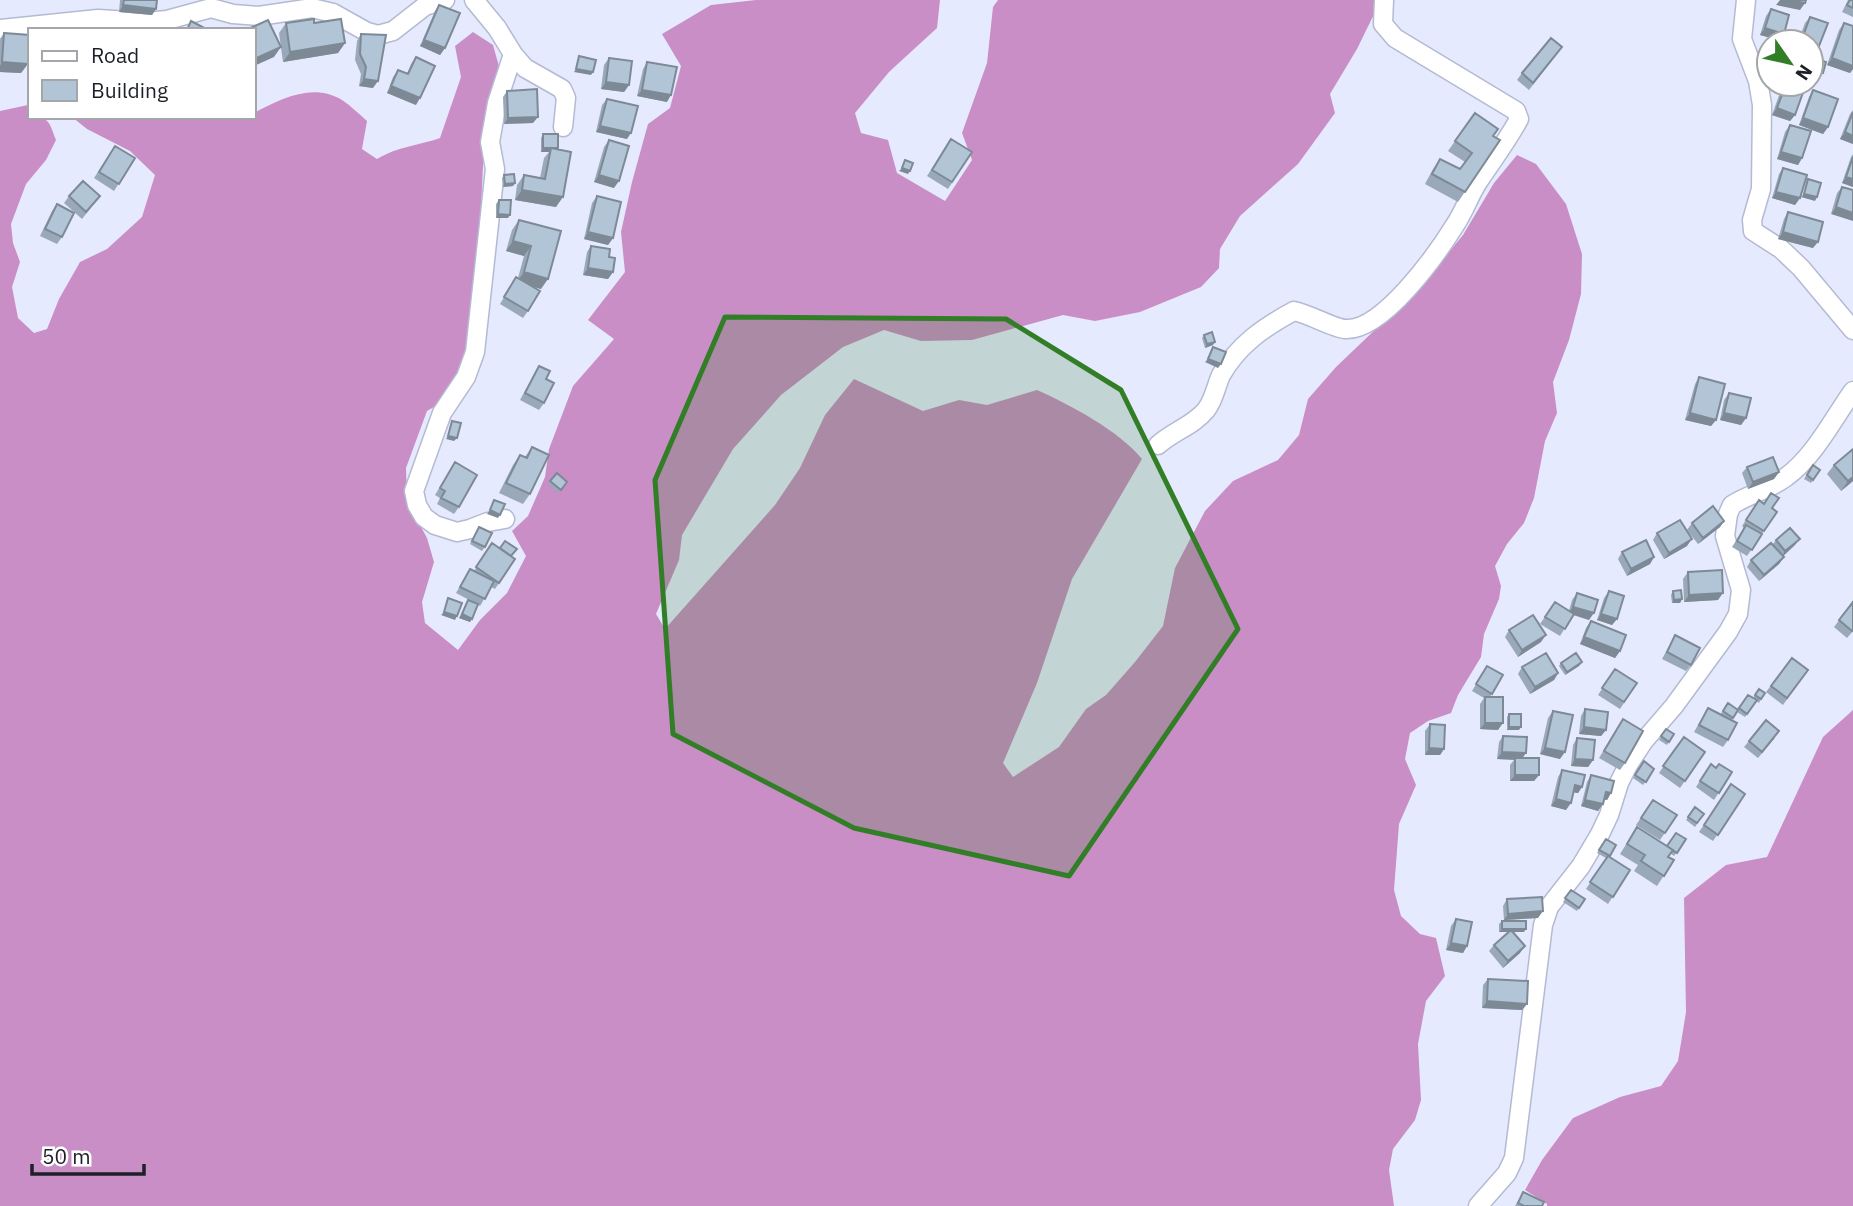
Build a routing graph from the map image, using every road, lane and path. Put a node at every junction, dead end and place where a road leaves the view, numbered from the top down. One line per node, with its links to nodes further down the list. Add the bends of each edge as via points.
1 (444, 0): 5 (street, via 425,6 393,31 378,35 312,8 259,16 211,8 167,20 98,19)
2 (474, 0): 6 (street)
3 (1384, 0): 10 (street, via 1383,24 1395,38 1516,111 1519,119 1513,131 1429,263 1382,313 1363,325 1344,329 1294,311 1282,318 1239,348 1219,378 1208,408)
4 (1746, 0): 8 (street, via 1742,39 1762,105 1761,189 1752,220 1754,231 1801,268)
5 (0, 29)
6 (513, 54): 7 (street, via 526,68 562,89 566,98); 11 (street, via 490,142 495,169 475,352 466,377 442,413 414,491 424,517 457,532)
7 (563, 127)
8 (1853, 330)
9 (1853, 391): 12 (street, via 1800,465 1767,489 1732,505 1725,536 1741,590 1738,614 1628,765 1600,834 1549,907 1514,1157)
10 (1158, 445)
11 (505, 519)
12 (1478, 1206)

